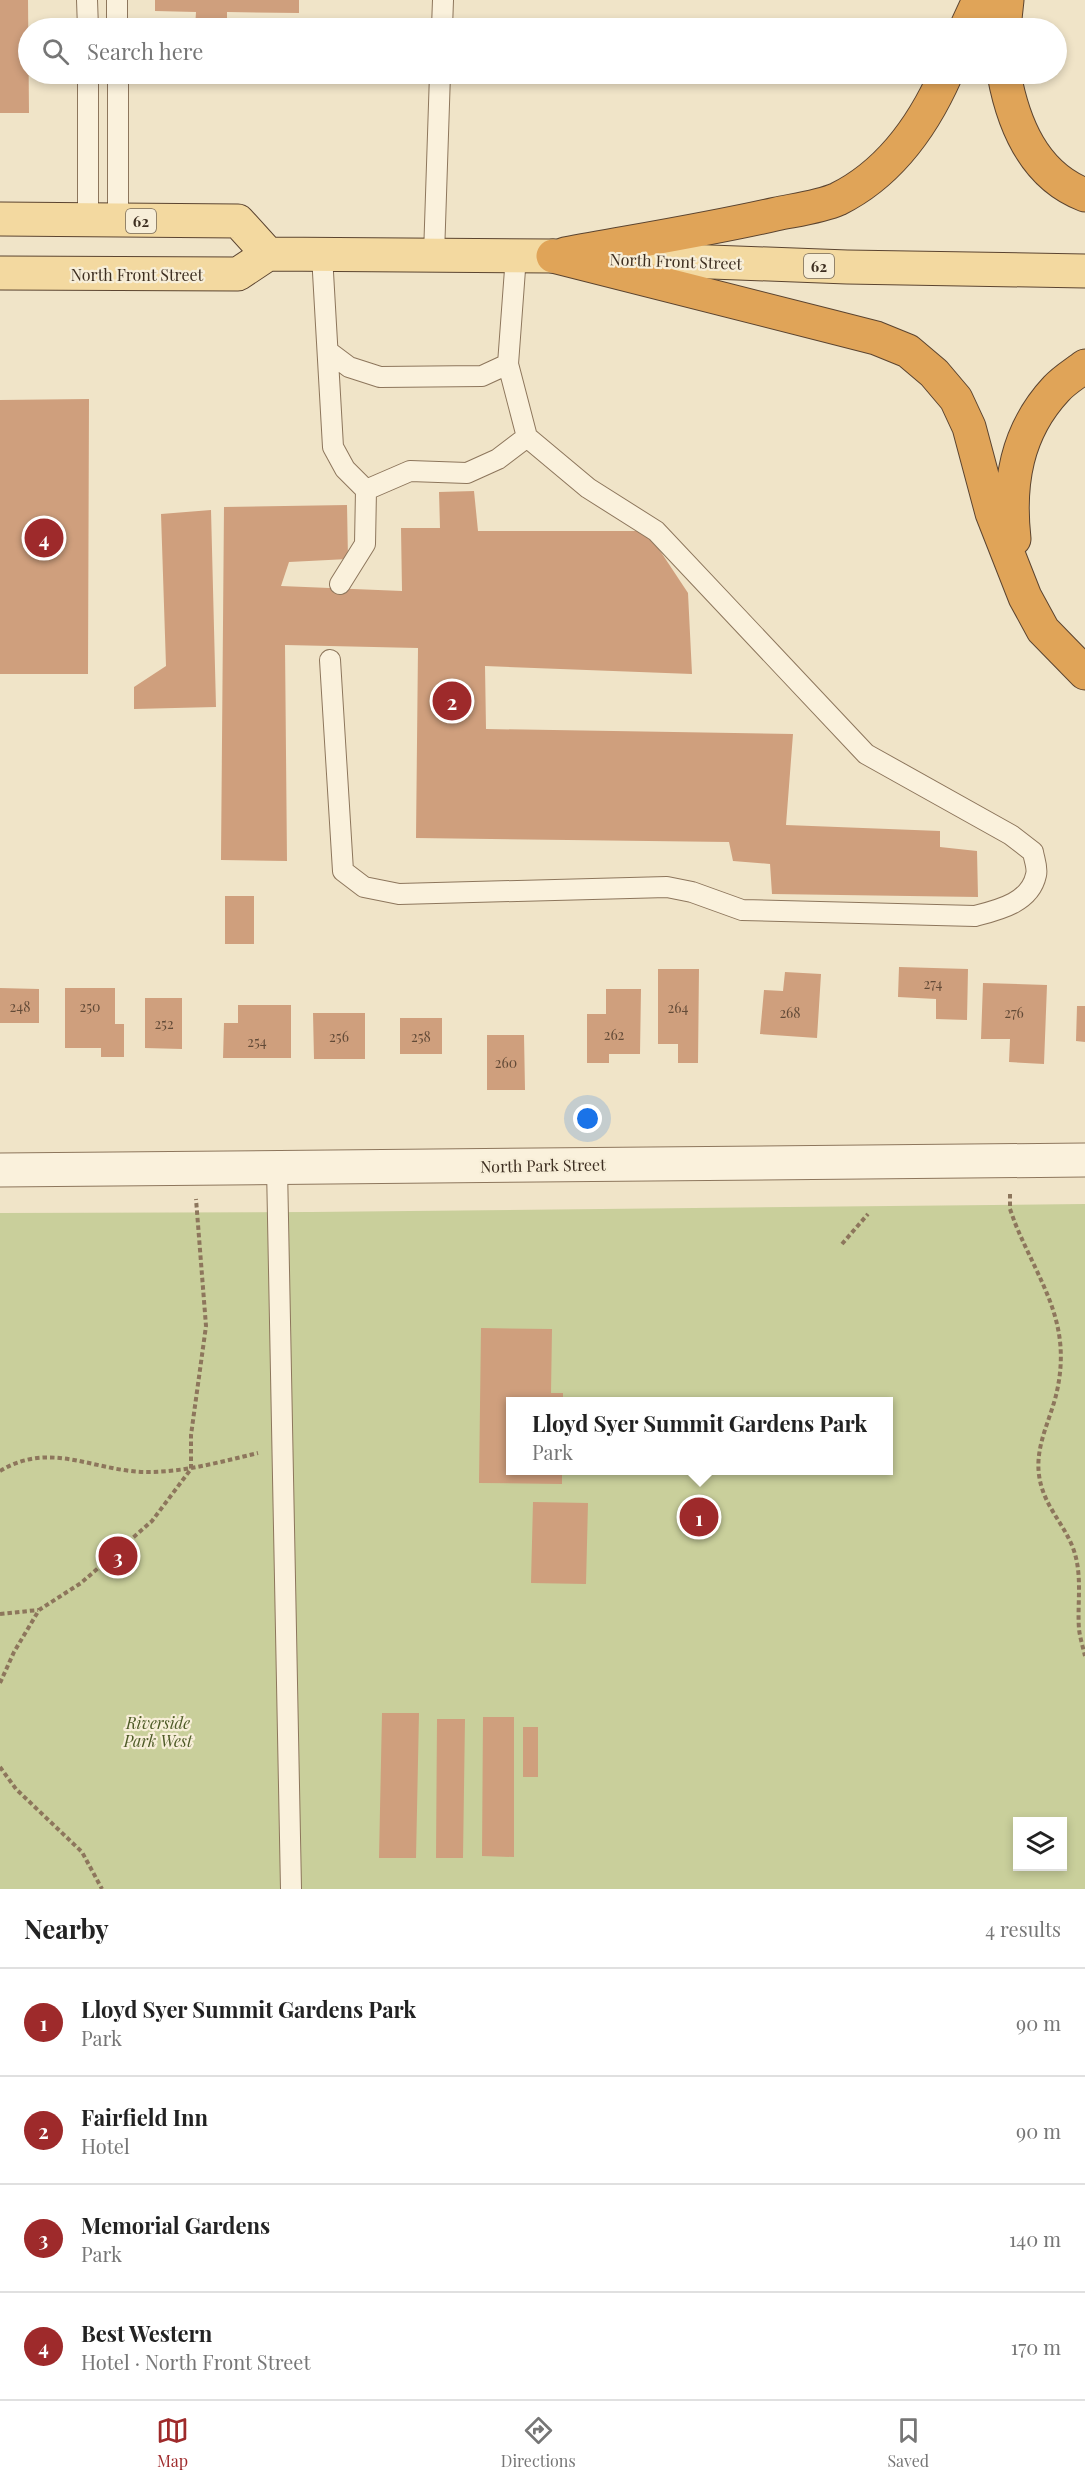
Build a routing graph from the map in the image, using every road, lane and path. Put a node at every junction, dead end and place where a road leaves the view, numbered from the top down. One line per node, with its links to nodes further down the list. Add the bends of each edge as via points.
1 (87, 0): 6 (lane)
2 (117, 0): 7 (lane)
3 (443, 0): 8 (lane)
4 (979, 0): 9 (highway)
5 (1007, 0): 10 (highway)
6 (88, 18)
7 (117, 18)
8 (442, 18)
9 (971, 18)
10 (1005, 18)
11 (89, 84): 18 (lane)
12 (117, 84): 18 (lane)
13 (440, 84): 21 (lane)
14 (941, 84): 23 (highway, via 907,144 875,174 837,199 759,218)
15 (1006, 84): 16 (highway, via 1010,107 1026,145 1049,171)
16 (1085, 195)
17 (0, 219): 18 (main road, 62)
18 (103, 220): 19 (main road, 62, via 238,221)
19 (268, 254): 20 (main road, North Front Street / 62); 25 (main road, North Front Street, via 238,274)
20 (322, 255): 21 (main road, North Front Street / 62); 26 (lane)
21 (434, 255): 22 (main road, North Front Street / 62)
22 (516, 256): 23 (main road, North Front Street / 62); 27 (lane)
23 (553, 256): 24 (main road, North Front Street / 62); 32 (highway, via 876,338 908,351 956,399 969,427 992,513)
24 (1085, 271)
25 (0, 273)
26 (329, 352): 27 (lane, via 349,367 380,377 482,376); 30 (lane, via 333,447 345,469)
27 (508, 364): 29 (lane)
28 (1085, 366): 32 (highway, via 1056,389 1021,446 1011,506)
29 (527, 436): 30 (lane, via 498,459 467,473 410,471); 33 (lane, via 588,488 656,531 866,754 1033,852 1037,873 1030,890 1007,907 975,916 742,910 667,887 399,894 364,887 343,871)
30 (366, 490): 31 (lane, via 365,544)
31 (340, 584)
32 (1024, 597): 34 (highway, via 1043,630)
33 (330, 660)
34 (1085, 673)
35 (1085, 1160): 36 (street, North Park Street)
36 (277, 1167): 37 (street, North Park Street); 42 (lane)
37 (194, 1168): 38 (street, North Park Street); 43 (path, via 206,1326 191,1435)
38 (0, 1170)
39 (1010, 1209): 47 (path, via 1055,1312 1062,1345 1057,1391 1041,1443 1039,1474 1047,1503 1073,1547 1079,1572 1079,1631)
40 (868, 1214): 41 (path)
41 (842, 1244)
42 (283, 1449): 43 (path); 51 (lane)
43 (191, 1469): 44 (path, via 113,1470 49,1457 17,1461); 45 (path, via 152,1521 81,1583)
44 (0, 1471)
45 (39, 1610): 46 (path); 48 (path)
46 (0, 1614)
47 (1085, 1656)
48 (0, 1683)
49 (0, 1767): 50 (path, via 16,1788 82,1852)
50 (102, 1889)
51 (291, 1889)

